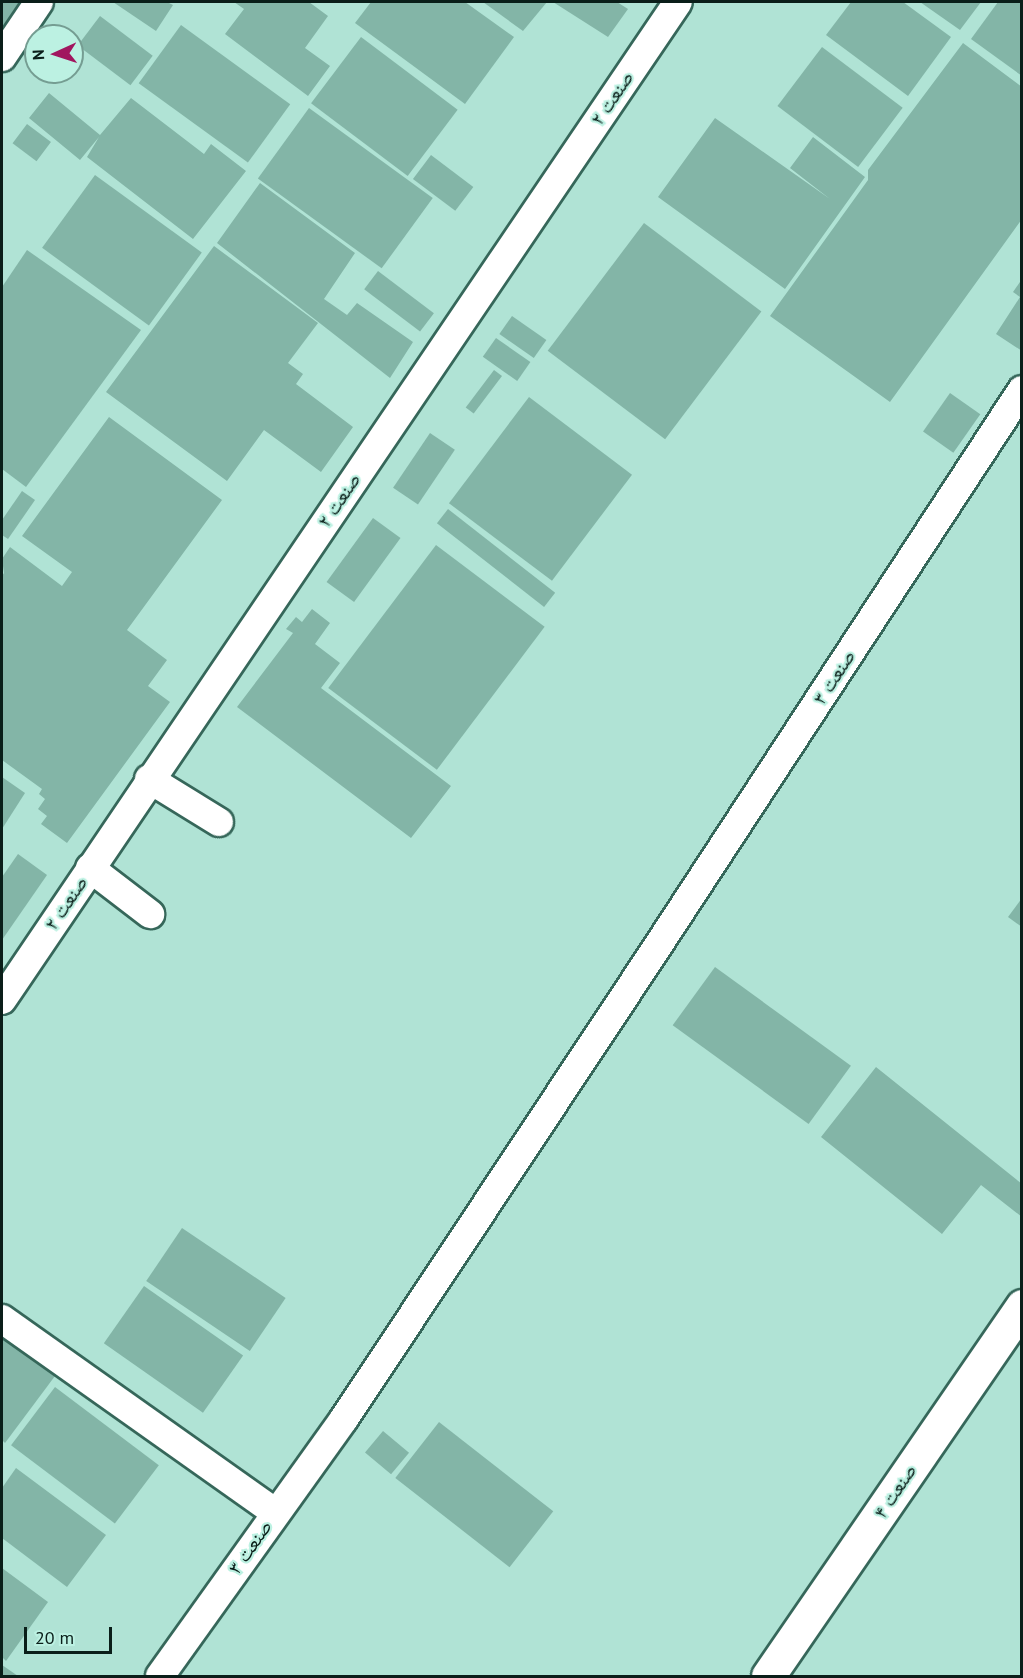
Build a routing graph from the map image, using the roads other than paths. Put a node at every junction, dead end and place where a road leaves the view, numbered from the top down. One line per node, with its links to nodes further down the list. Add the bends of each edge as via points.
1 (39, 2): 3 (street)
2 (678, 2): 5 (street, صنعت ۲)
3 (2, 57)
4 (1022, 390): 12 (street, صنعت ۳, via 344,1419)
5 (149, 779): 6 (street); 7 (street, صنعت ۲)
6 (219, 822)
7 (90, 868): 8 (street); 9 (street, صنعت ۲)
8 (150, 914)
9 (2, 1000)
10 (1022, 1306): 14 (street, صنعت ۴)
11 (2, 1319): 12 (street)
12 (274, 1512): 13 (street, صنعت ۳)
13 (160, 1677)
14 (768, 1677)

